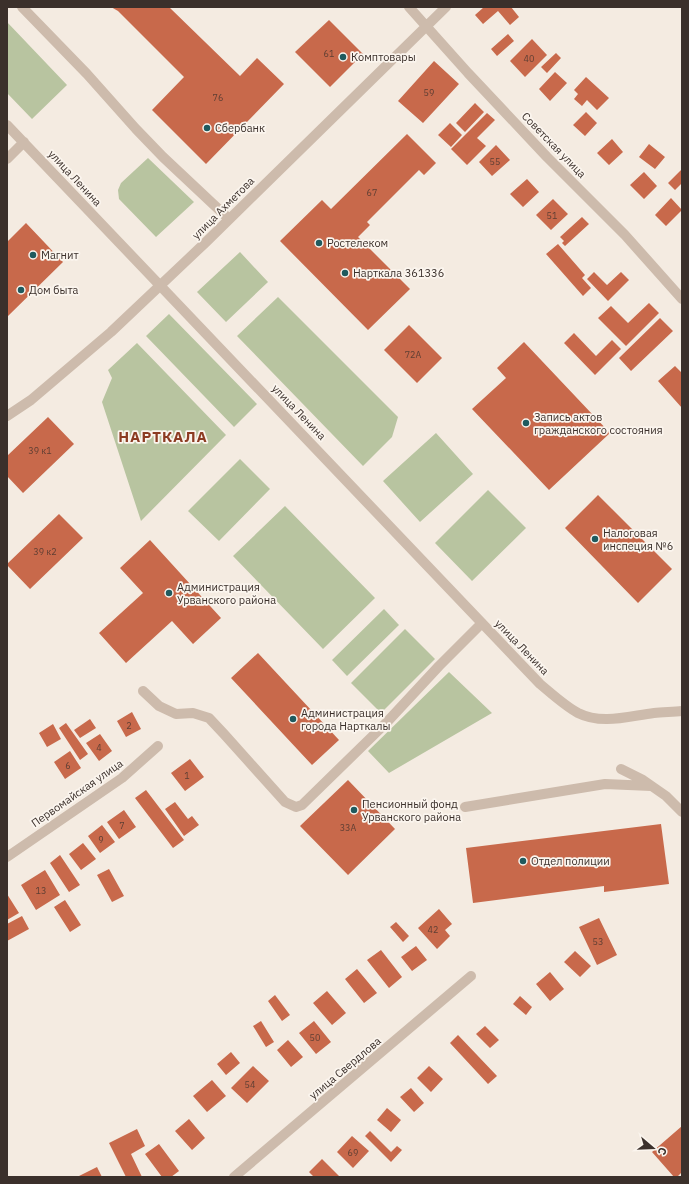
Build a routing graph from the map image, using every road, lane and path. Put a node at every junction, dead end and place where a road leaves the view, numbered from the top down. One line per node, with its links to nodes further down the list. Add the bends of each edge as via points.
1 (22, 7): 8 (street, via 163,157)
2 (409, 7): 4 (street, Советская улица)
3 (446, 7): 4 (street, улица Ахметова)
4 (427, 26): 8 (street, улица Ахметова); 10 (street, Советская улица, via 468,73 625,235)
5 (7, 125): 6 (street, улица Ленина)
6 (24, 142): 7 (street); 9 (street, улица Ленина)
7 (7, 159)
8 (229, 219): 9 (street, улица Ахметова)
9 (160, 286): 11 (street, улица Ахметова, via 106,337); 12 (street, улица Ленина)
10 (682, 299)
11 (7, 416)
12 (482, 623): 13 (street, via 387,722 302,805 296,807 285,802 209,718 193,713 176,714 159,706); 14 (street, улица Ленина, via 540,684 577,712 591,718 618,719)
13 (143, 691)
14 (682, 711)
15 (158, 746): 20 (street, Первомайская улица, via 122,778)
16 (621, 769): 17 (street)
17 (651, 786): 18 (street, via 605,784); 19 (street)
18 (465, 807)
19 (682, 812)
20 (7, 857)
21 (471, 976): 22 (street, улица Свердлова)
22 (234, 1177)

